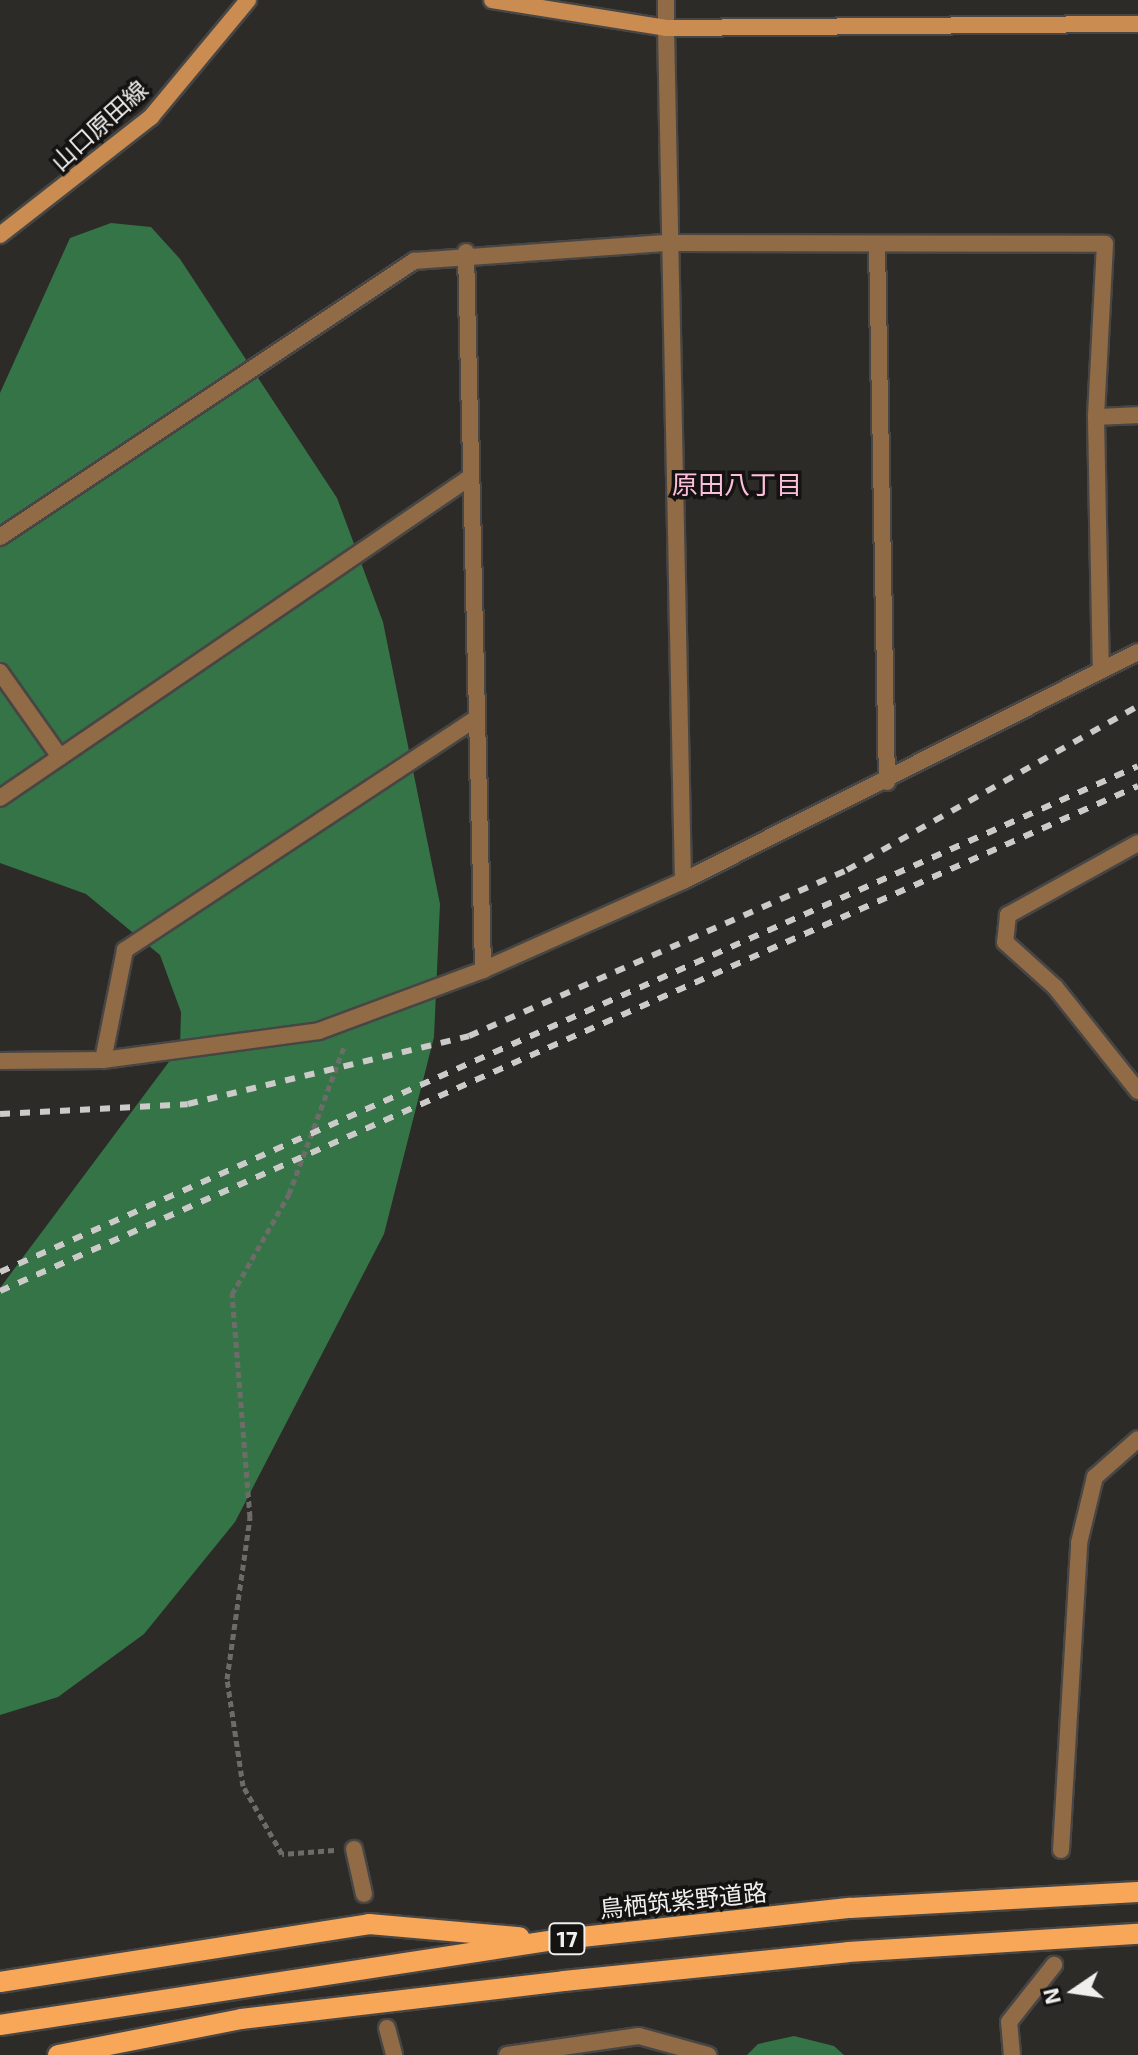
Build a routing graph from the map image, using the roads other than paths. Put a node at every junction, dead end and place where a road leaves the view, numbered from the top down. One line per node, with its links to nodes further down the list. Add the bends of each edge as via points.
1 (248, 0): 6 (street, 山口原田線, via 151,117)
2 (492, 0): 5 (street)
3 (666, 0): 5 (street)
4 (1138, 24): 5 (street)
5 (666, 28): 7 (street)
6 (0, 235)
7 (668, 243): 8 (street); 9 (street); 22 (street)
8 (877, 244): 11 (street, via 1105,244); 19 (street)
9 (466, 252): 12 (street); 13 (street, via 414,261)
10 (1138, 415): 11 (street)
11 (1096, 417): 15 (street)
12 (469, 478): 17 (street); 18 (street)
13 (0, 537)
14 (1138, 652): 15 (street)
15 (1101, 670): 19 (street)
16 (0, 672): 18 (street)
17 (475, 719): 23 (street); 24 (street, via 125,950)
18 (60, 757): 20 (street)
19 (887, 782): 22 (street)
20 (0, 798)
21 (1138, 843): 26 (street, via 1008,915 1005,942 1055,987)
22 (683, 881): 23 (street)
23 (483, 970): 24 (street, via 319,1031)
24 (103, 1060): 25 (street)
25 (0, 1061)
26 (1138, 1091)
27 (1138, 1439): 29 (street, via 1095,1477 1079,1543)
28 (354, 1849): 31 (street)
29 (1061, 1850)
30 (1138, 1892): 33 (main road, 鳥栖筑紫野道路 / 17, via 850,1908)
31 (364, 1894)
32 (1138, 1934): 38 (main road, 17, via 848,1952 564,1981 241,2019)
33 (554, 1940): 35 (main road, via 369,1924); 36 (main road, 鳥栖筑紫野道路 / 17)
34 (1054, 1965): 42 (street, via 1009,2022)
35 (0, 1982)
36 (0, 2025)
37 (387, 2028): 39 (street)
38 (58, 2055)
39 (394, 2055)
40 (507, 2055): 41 (street, via 639,2036)
41 (708, 2055)
42 (1012, 2055)

